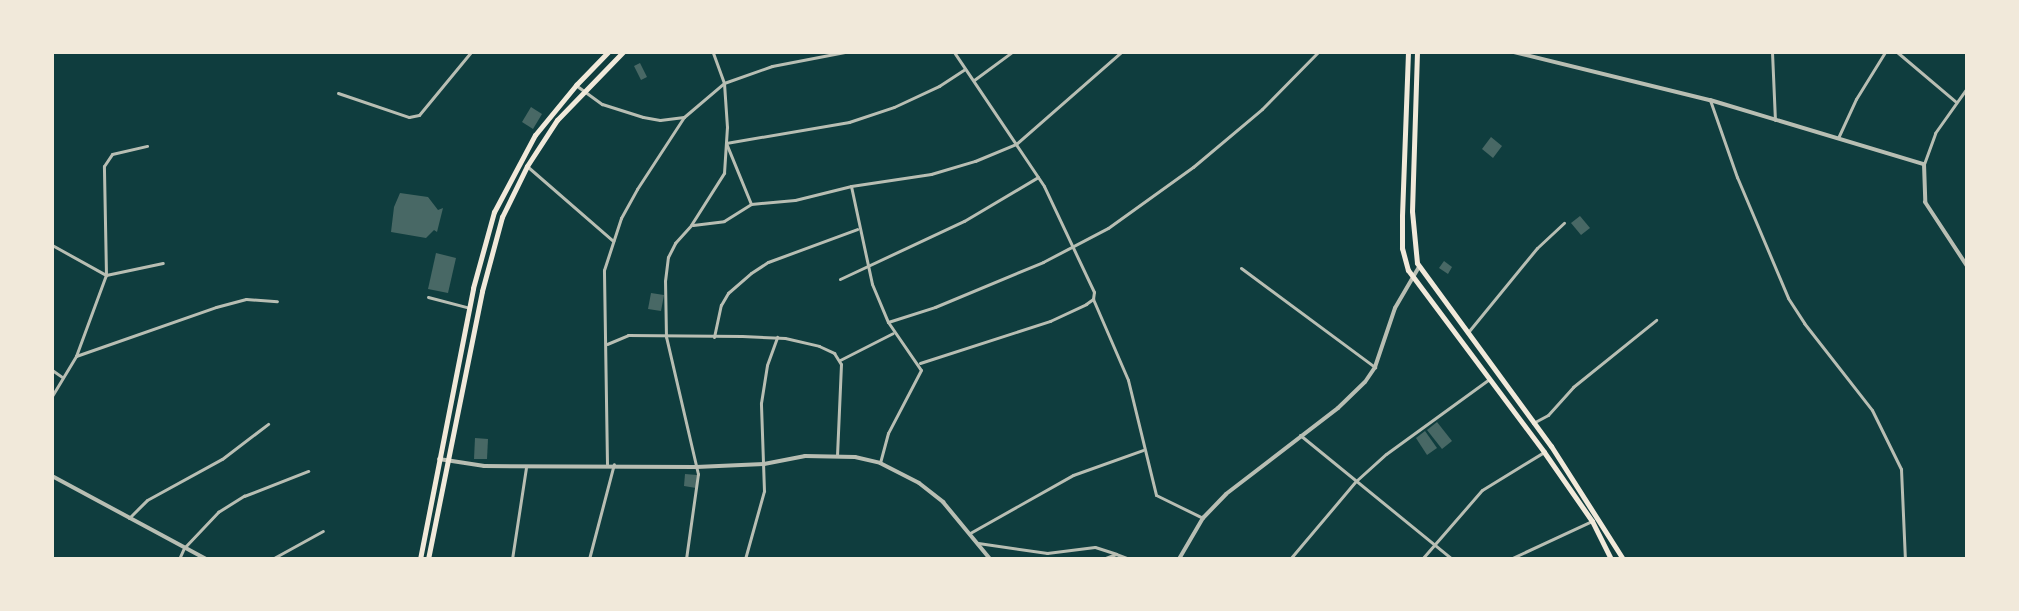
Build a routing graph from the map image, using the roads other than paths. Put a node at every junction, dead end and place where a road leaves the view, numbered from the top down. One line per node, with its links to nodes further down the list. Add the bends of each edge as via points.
1 (471, 52): 22 (street, via 419,115 409,117)
2 (608, 52): 19 (main road)
3 (623, 52): 21 (main road)
4 (713, 52): 18 (street)
5 (845, 52): 18 (street, via 772,66)
6 (954, 52): 16 (street)
7 (1012, 52): 17 (street)
8 (1121, 52): 29 (street)
9 (1318, 52): 42 (street, via 1262,109 1193,167)
10 (1409, 52): 51 (main road, via 1402,248)
11 (1417, 52): 48 (main road, via 1412,211)
12 (1514, 52): 23 (street)
13 (1772, 52): 26 (street)
14 (1885, 52): 27 (street)
15 (1897, 52): 24 (street)
16 (965, 69): 17 (street); 28 (street, via 894,107 849,122)
17 (974, 80): 29 (street)
18 (724, 83): 25 (street); 28 (street)
19 (576, 85): 21 (street); 31 (main road)
20 (1967, 88): 24 (street)
21 (582, 91): 25 (street, via 602,104 643,117); 33 (main road)
22 (338, 93)
23 (1710, 100): 26 (street); 121 (street, via 1788,298 1872,410 1901,469)
24 (1955, 101): 32 (street)
25 (684, 117): 40 (street, via 637,189)
26 (1775, 120): 27 (street)
27 (1838, 138): 32 (street)
28 (726, 143): 36 (street); 38 (street, via 724,173)
29 (1016, 144): 34 (street); 35 (street, via 949,170)
30 (147, 146): 50 (street, via 112,154 104,166)
31 (519, 162): 33 (street); 43 (main road, via 494,212)
32 (1924, 164): 47 (street, via 1925,202)
33 (527, 166): 40 (street); 44 (main road, via 502,217)
34 (1038, 177): 42 (street); 46 (street, via 964,221)
35 (851, 186): 36 (street); 39 (street)
36 (751, 204): 38 (street, via 724,221)
37 (1564, 223): 60 (street)
38 (691, 225): 61 (street, via 668,257)
39 (858, 228): 46 (street); 62 (street, via 751,273 721,305)
40 (613, 241): 64 (street, via 602,290)
41 (52, 245): 50 (street)
42 (1075, 247): 54 (street); 58 (street)
43 (482, 253): 44 (main road); 56 (main road)
44 (492, 255): 74 (main road)
45 (163, 263): 50 (street)
46 (867, 266): 52 (street); 58 (street)
47 (1967, 266)
48 (1419, 267): 51 (street); 60 (main road)
49 (1241, 268): 68 (street)
50 (106, 275): 65 (street)
51 (1412, 277): 68 (street); 71 (main road)
52 (840, 279)
53 (428, 297): 56 (street)
54 (1093, 299): 67 (street, via 1020,332); 78 (street, via 1128,380)
55 (277, 301): 65 (street, via 246,299 216,307)
56 (470, 308): 73 (main road)
57 (1656, 320): 75 (street)
58 (888, 322): 59 (street)
59 (894, 333): 66 (street); 67 (street)
60 (1467, 334): 75 (main road)
61 (666, 337): 62 (street); 64 (street, via 628,335); 88 (street)
62 (714, 337): 63 (street)
63 (777, 337): 66 (street, via 819,346); 86 (street, via 761,403)
64 (607, 344): 84 (street)
65 (76, 356): 70 (street)
66 (840, 360): 80 (street)
67 (920, 363): 83 (street)
68 (1375, 367): 77 (street, via 1352,396)
69 (52, 370): 70 (street)
70 (62, 377): 72 (street)
71 (1488, 380): 79 (main road); 91 (street)
72 (52, 396)
73 (447, 418): 74 (main road); 81 (main road)
74 (455, 420): 82 (main road)
75 (1533, 423): 92 (main road)
76 (268, 424): 93 (street, via 222,459 147,500)
77 (1300, 435): 91 (street); 94 (street)
78 (1144, 450): 94 (street, via 1156,495); 97 (street, via 1073,475)
79 (1544, 452): 95 (main road); 99 (street, via 1482,490)
80 (837, 455): 83 (street); 86 (street)
81 (439, 459): 82 (street); 106 (main road)
82 (447, 461): 87 (street); 107 (main road)
83 (880, 463): 97 (street, via 919,483)
84 (607, 464): 85 (street); 87 (street)
85 (614, 464): 88 (street); 109 (street)
86 (764, 464): 88 (street); 111 (street, via 764,491)
87 (526, 466): 108 (street)
88 (696, 467): 110 (street)
89 (308, 471): 100 (street, via 218,512)
90 (52, 476): 93 (street)
91 (1356, 481): 99 (street); 115 (street)
92 (1599, 517): 95 (street); 120 (main road)
93 (129, 518): 100 (street)
94 (1203, 518): 114 (street)
95 (1592, 521): 118 (street); 119 (main road)
96 (323, 531): 105 (street)
97 (970, 533): 98 (street)
98 (978, 543): 101 (street, via 1047,553 1095,547); 102 (street)
99 (1435, 543): 116 (street); 117 (street)
100 (184, 548): 103 (street); 104 (street)
101 (1116, 554): 112 (street); 113 (street)
102 (988, 558)
103 (179, 559)
104 (206, 559)
105 (272, 559)
106 (420, 559)
107 (428, 559)
108 (512, 559)
109 (589, 559)
110 (686, 559)
111 (745, 559)
112 (1103, 559)
113 (1129, 559)
114 (1179, 559)
115 (1290, 559)
116 (1422, 559)
117 (1452, 559)
118 (1510, 559)
119 (1611, 559)
120 (1623, 559)
121 (1905, 559)

